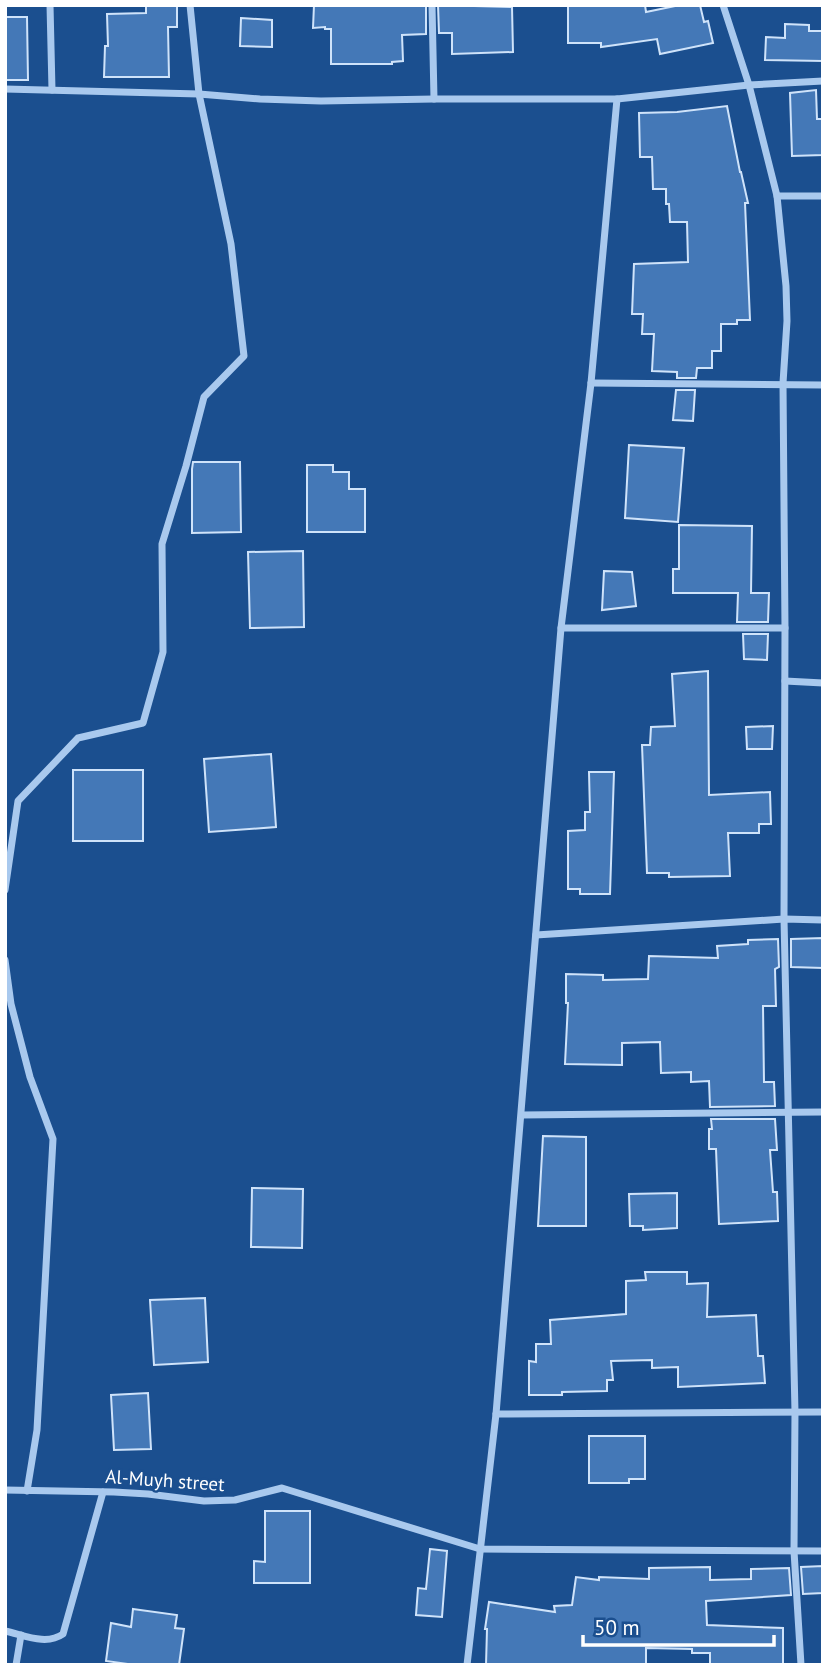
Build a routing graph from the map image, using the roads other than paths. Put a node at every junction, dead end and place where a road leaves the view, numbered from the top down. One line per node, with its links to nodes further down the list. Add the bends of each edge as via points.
1 (50, 5): 8 (street)
2 (190, 5): 9 (street)
3 (432, 5): 10 (street)
4 (723, 5): 6 (street)
5 (823, 81): 6 (street)
6 (749, 85): 11 (street); 12 (street)
7 (5, 89): 8 (street)
8 (52, 90): 9 (street)
9 (199, 94): 10 (street, via 321,101); 21 (street, via 231,244 244,356 204,397 162,544 163,652 144,723 78,738 18,801)
10 (434, 99): 11 (street)
11 (617, 99): 14 (street)
12 (777, 196): 13 (street); 15 (street, via 786,286)
13 (823, 196)
14 (591, 383): 15 (street); 17 (street)
15 (783, 383): 16 (street); 18 (street)
16 (823, 385)
17 (562, 628): 18 (street); 24 (street)
18 (785, 628): 19 (street)
19 (785, 681): 20 (street); 22 (street)
20 (823, 683)
21 (5, 890)
22 (784, 919): 23 (street); 24 (street); 26 (street)
23 (823, 920)
24 (536, 935): 28 (street)
25 (5, 960): 33 (street, via 30,1077 53,1139 37,1430)
26 (788, 1112): 27 (street); 28 (street); 29 (street)
27 (823, 1112)
28 (522, 1115): 31 (street)
29 (795, 1412): 30 (street); 31 (street); 36 (street)
30 (823, 1412)
31 (496, 1414): 35 (street)
32 (5, 1490): 33 (street, Al-Muyh street)
33 (27, 1491): 34 (street, Al-Muyh street)
34 (103, 1492): 35 (street, Al-Muyh street, via 204,1501 234,1500 282,1488); 39 (street, via 63,1634 47,1640)
35 (480, 1549): 36 (street, Al-Muyh street); 41 (street)
36 (794, 1551): 37 (street, Al-Muyh street); 42 (street)
37 (823, 1551)
38 (5, 1631): 39 (street)
39 (21, 1634): 40 (street)
40 (16, 1665)
41 (467, 1665)
42 (801, 1665)

